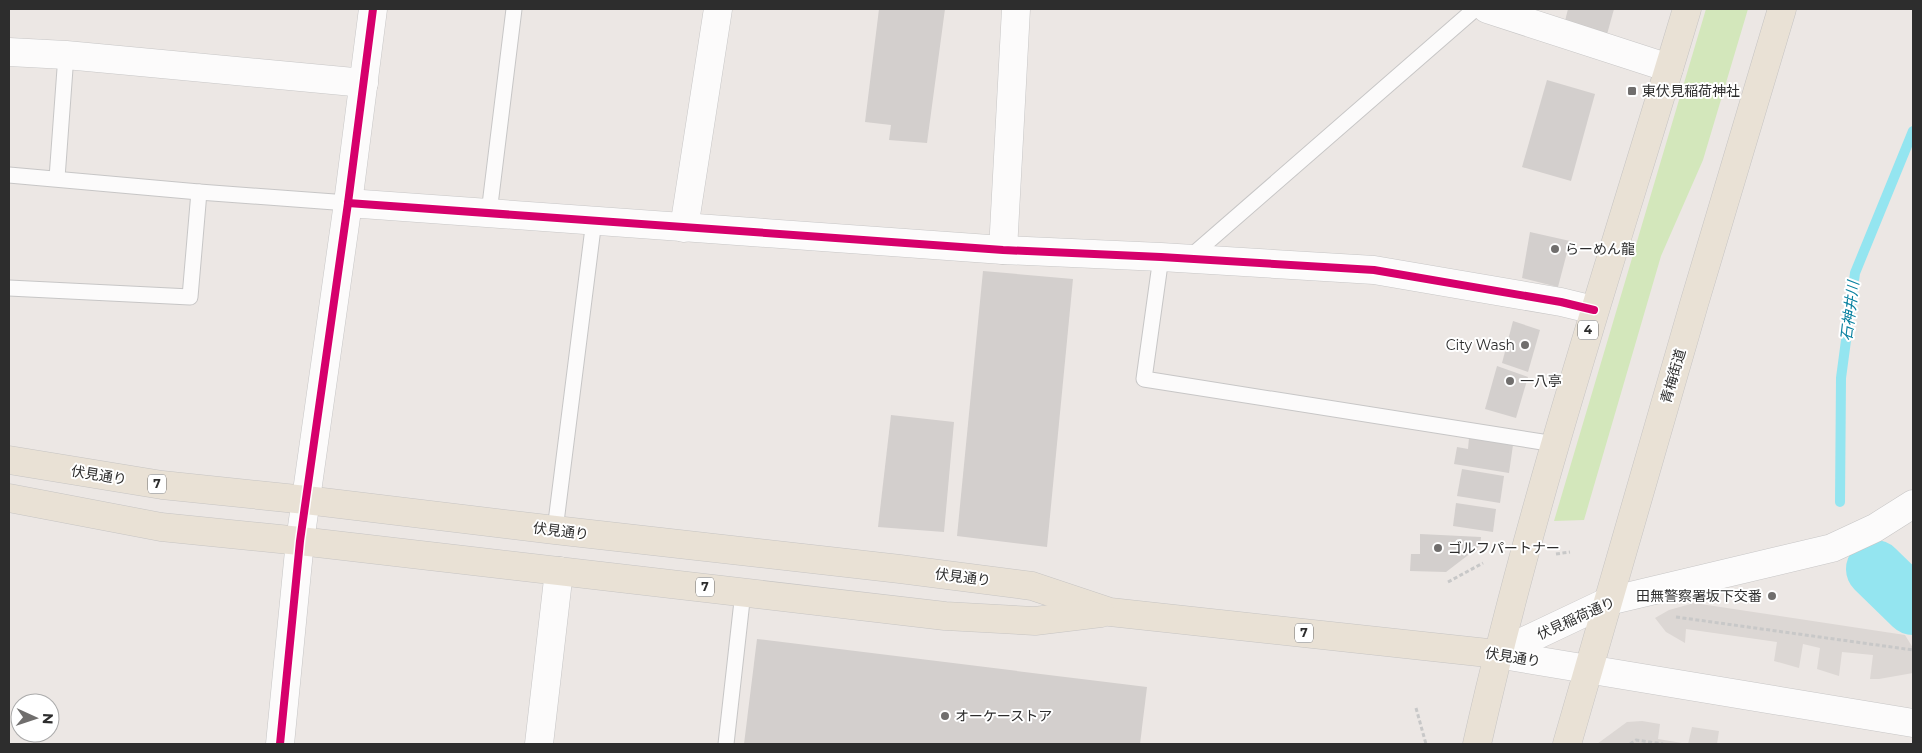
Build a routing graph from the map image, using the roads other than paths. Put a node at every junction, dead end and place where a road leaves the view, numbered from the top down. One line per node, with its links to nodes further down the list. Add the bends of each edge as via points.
1 (373, 9): 12 (street)
2 (514, 9): 17 (lane)
3 (718, 9): 19 (street)
4 (1016, 9): 20 (street)
5 (1475, 9): 21 (lane)
6 (1488, 9): 11 (street)
7 (1687, 9): 11 (main road, 4)
8 (1782, 9): 33 (main road, 青梅街道)
9 (9, 52): 10 (street)
10 (66, 55): 12 (street); 14 (lane)
11 (1669, 68): 23 (main road, 4)
12 (364, 83): 16 (street)
13 (9, 175): 14 (lane)
14 (57, 178): 15 (lane)
15 (199, 192): 16 (lane); 22 (lane, via 190,297)
16 (348, 203): 17 (street); 27 (street)
17 (489, 213): 18 (street)
18 (594, 220): 19 (street); 29 (lane)
19 (684, 228): 20 (street)
20 (1003, 250): 21 (street)
21 (1174, 258): 23 (street, via 1374,270); 24 (lane, via 1144,379)
22 (9, 288)
23 (1594, 310): 24 (main road, 4)
24 (1555, 444): 35 (main road, 4)
25 (9, 460): 27 (main road, 伏見通り / 7, via 162,485)
26 (9, 498): 30 (main road, 伏見通り / 7, via 161,527)
27 (306, 500): 29 (main road, 伏見通り / 7); 30 (street)
28 (1913, 504): 33 (street, 伏見稲荷通り, via 1875,528 1832,548)
29 (556, 530): 34 (main road, 伏見通り / 7, via 1032,586)
30 (300, 541): 31 (main road, 伏見通り / 7); 38 (street)
31 (559, 571): 32 (main road, 伏見通り / 7); 39 (street)
32 (742, 592): 34 (main road, 伏見通り / 7, via 945,616 1035,621); 40 (lane)
33 (1609, 601): 35 (street, 伏見稲荷通り); 36 (main road, 青梅街道)
34 (1110, 612): 35 (main road, 伏見通り / 7)
35 (1497, 654): 36 (street, 伏見通り); 41 (main road, 4)
36 (1589, 669): 37 (street, 伏見通り); 42 (main road, 青梅街道)
37 (1913, 723)
38 (280, 744)
39 (539, 744)
40 (726, 744)
41 (1477, 744)
42 (1567, 744)

